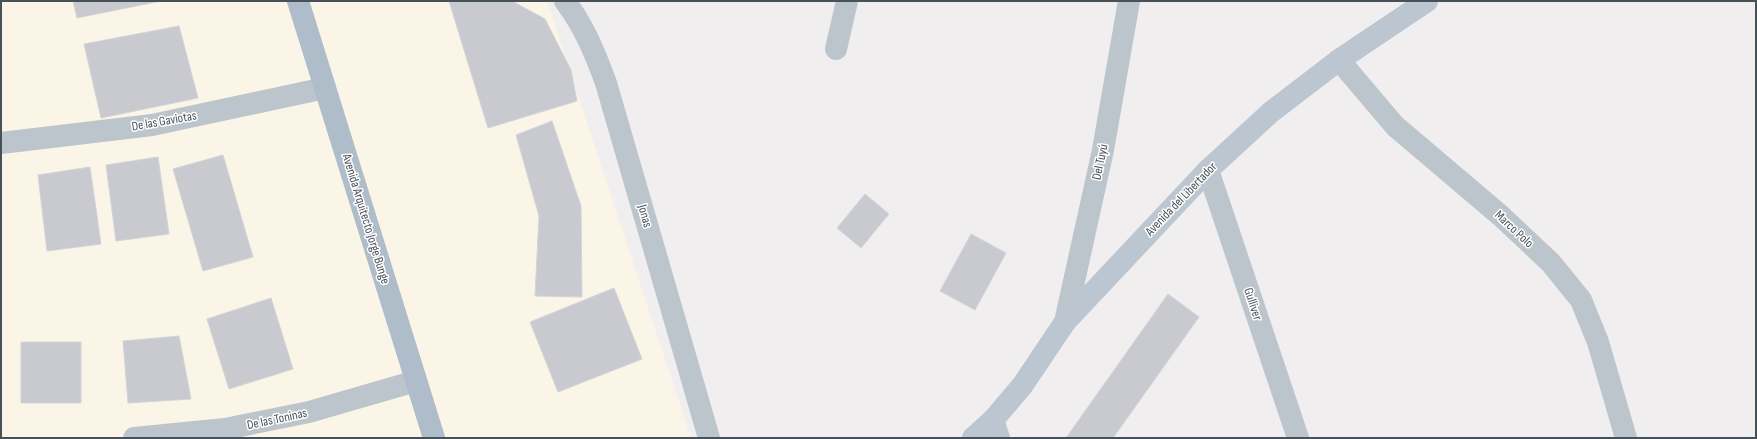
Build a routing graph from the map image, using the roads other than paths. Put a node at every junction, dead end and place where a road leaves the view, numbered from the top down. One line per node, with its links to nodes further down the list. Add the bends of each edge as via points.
1 (298, 1): 8 (main road, Avenida Arquitecto Jorge Bunge)
2 (565, 1): 16 (street, Jonas, via 592,43 606,83)
3 (847, 1): 6 (street)
4 (1129, 1): 11 (street, Del Tuyú, via 1103,150)
5 (1427, 1): 7 (main road, Avenida del Libertador)
6 (836, 49)
7 (1339, 60): 10 (main road, Avenida del Libertador, via 1271,112); 19 (street, Marco Polo, via 1396,126 1501,216 1551,263 1581,300 1598,342)
8 (325, 88): 9 (street, De las Gaviotas, via 152,125); 12 (main road, Avenida Arquitecto Jorge Bunge)
9 (1, 143)
10 (1208, 170): 11 (main road, Avenida del Libertador); 18 (street, Gulliver)
11 (1065, 322): 13 (main road, Avenida del Libertador)
12 (416, 381): 14 (street, De las Toninas, via 309,412 225,429); 15 (main road, Avenida Arquitecto Jorge Bunge)
13 (996, 429): 17 (main road, Avenida del Libertador)
14 (134, 438)
15 (434, 438)
16 (709, 438)
17 (973, 438)
18 (1298, 438)
19 (1626, 438)

